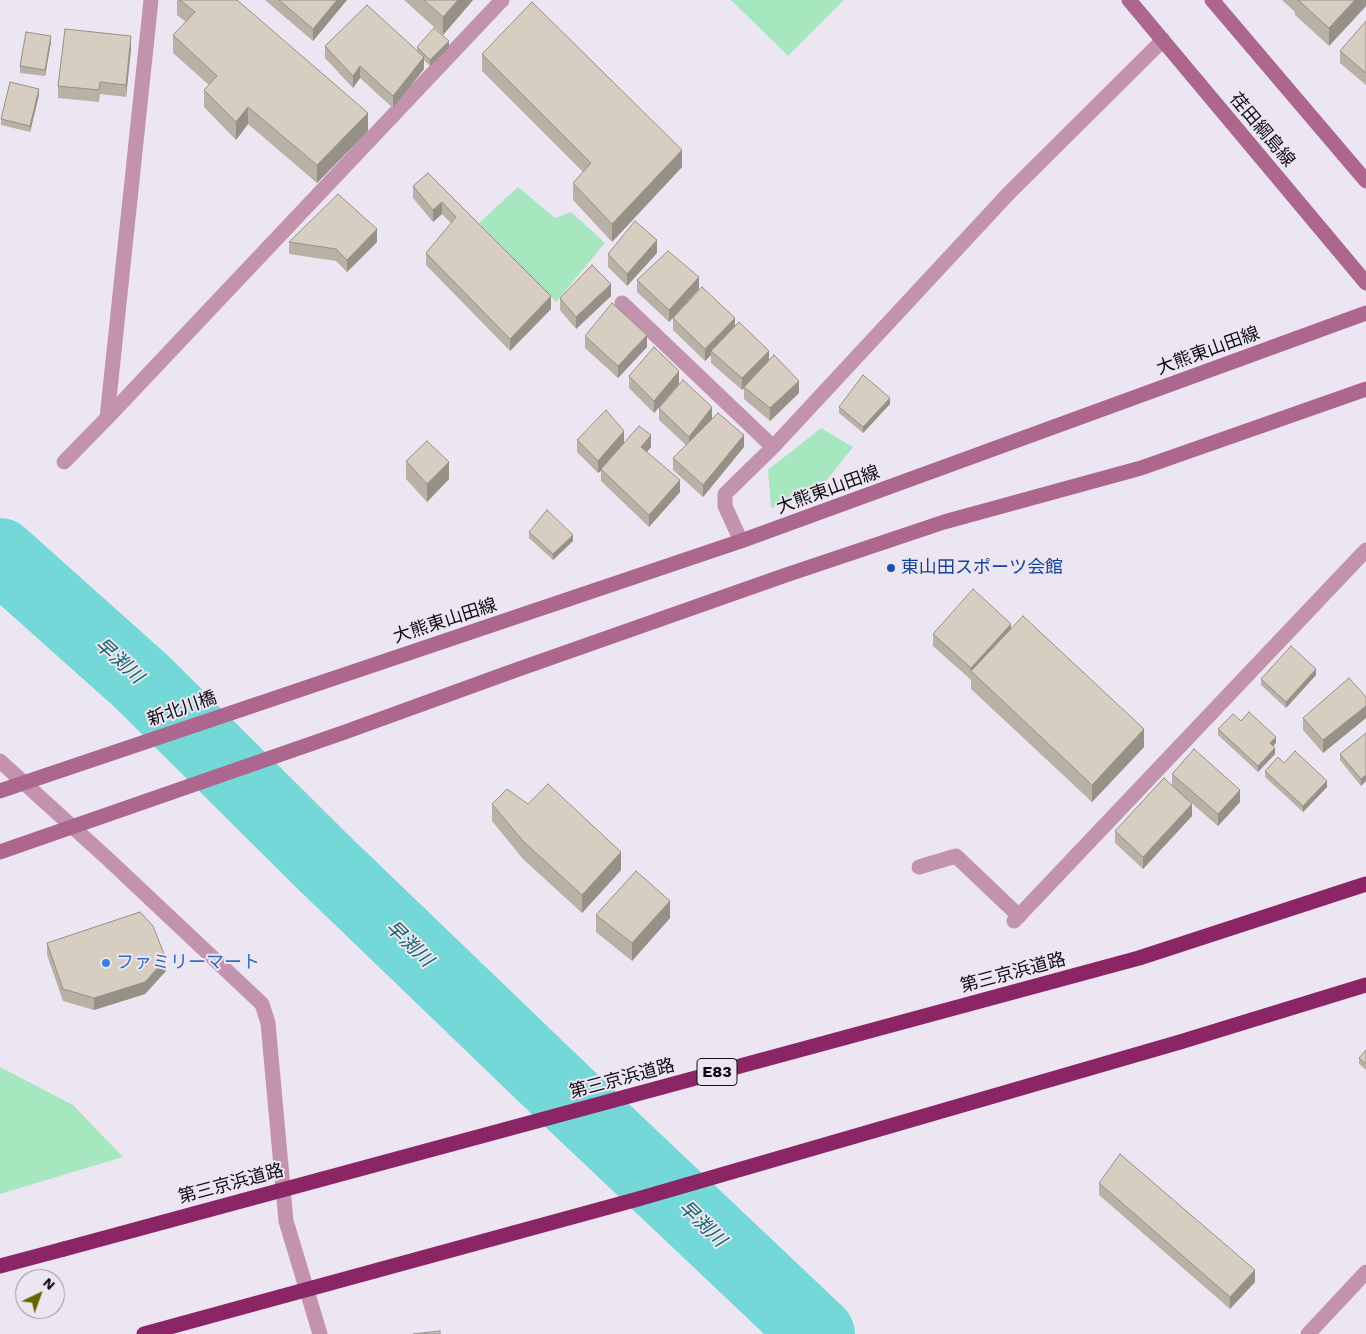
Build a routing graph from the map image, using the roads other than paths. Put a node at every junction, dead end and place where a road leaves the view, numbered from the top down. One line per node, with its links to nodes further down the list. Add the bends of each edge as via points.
1 (151, 0): 11 (street)
2 (502, 0): 11 (street)
3 (1129, 0): 5 (street, 荏田綱島線)
4 (1212, 0): 6 (street)
5 (1162, 40): 7 (street, 荏田綱島線); 12 (street, via 1009,193)
6 (1366, 181)
7 (1366, 283)
8 (622, 303): 12 (street)
9 (1366, 313): 14 (street, 大熊東山田線)
10 (1366, 389): 20 (street, via 1141,468 944,522 786,575)
11 (107, 418): 13 (street)
12 (773, 447): 14 (street, via 726,494 725,506)
13 (64, 462)
14 (741, 542): 16 (street, 大熊東山田線)
15 (1366, 550): 22 (street, via 1016,918 956,856)
16 (299, 689): 18 (street, 新北川橋)
17 (0, 761): 18 (street)
18 (24, 784): 19 (street); 20 (street)
19 (0, 791)
20 (74, 827): 21 (street); 28 (street, via 262,1004 268,1023 286,1221)
21 (0, 852)
22 (919, 867)
23 (1366, 884): 25 (highway, 第三京浜道路 / E83, bridge, via 1139,958)
24 (1366, 985): 27 (highway, bridge, via 638,1199)
25 (0, 1266)
26 (1366, 1272): 29 (street)
27 (144, 1334)
28 (320, 1334)
29 (1308, 1334)

